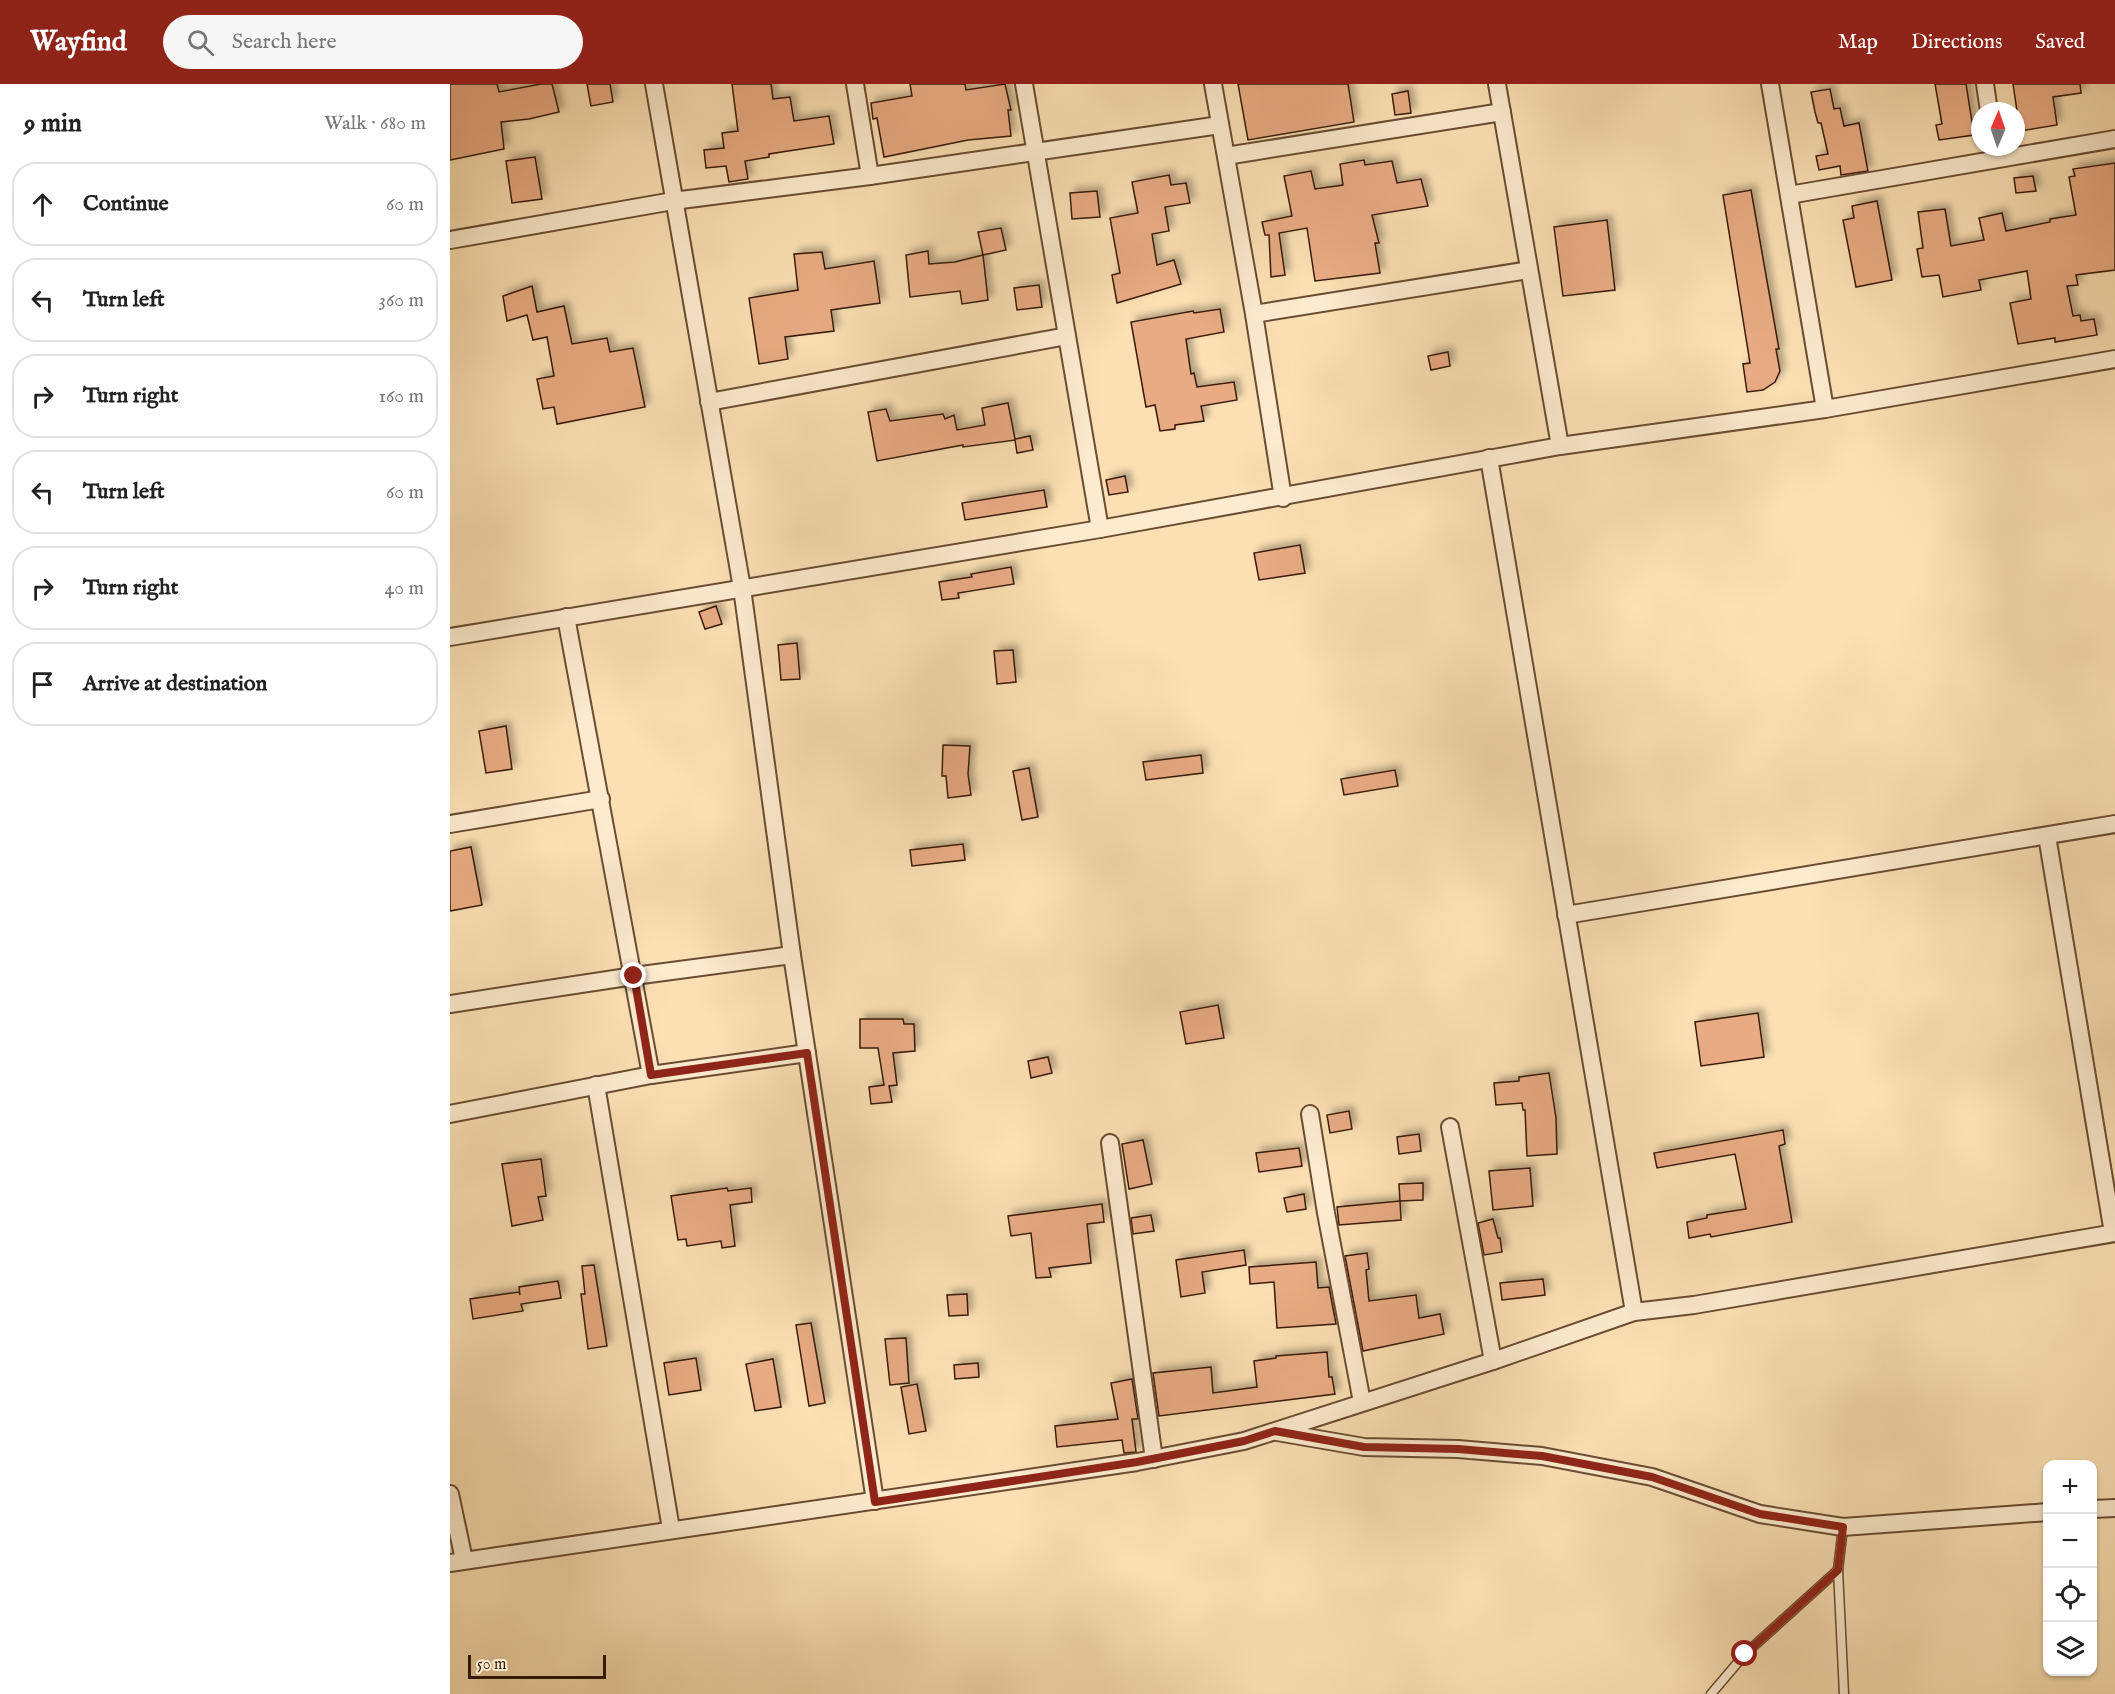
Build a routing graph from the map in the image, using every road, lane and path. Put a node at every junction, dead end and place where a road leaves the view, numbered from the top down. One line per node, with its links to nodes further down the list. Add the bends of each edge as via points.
1 (654, 84): 18 (street)
2 (855, 84): 16 (street)
3 (1024, 84): 12 (street)
4 (1214, 84): 10 (street)
5 (1497, 84): 9 (street)
6 (1770, 84): 17 (street)
7 (1985, 84): 8 (street)
8 (1988, 102)
9 (1502, 112): 14 (street); 20 (street)
10 (1220, 125): 12 (street); 14 (street)
11 (2115, 139): 13 (street)
12 (1035, 150): 16 (street); 22 (street)
13 (2025, 150)
14 (1226, 156): 21 (street)
15 (1986, 156): 17 (street)
16 (870, 176): 18 (street)
17 (1790, 195): 25 (street)
18 (674, 201): 19 (street); 24 (street)
19 (450, 240)
20 (1530, 270): 21 (street); 26 (street)
21 (1254, 314): 28 (street)
22 (1067, 336): 24 (street); 29 (street)
23 (2115, 359): 25 (street)
24 (709, 402): 30 (street)
25 (1825, 409): 26 (street)
26 (1560, 446): 27 (street)
27 (1489, 458): 28 (street); 37 (street)
28 (1283, 498): 29 (street)
29 (1100, 529): 30 (street)
30 (742, 588): 31 (street); 38 (street)
31 (566, 617): 32 (street); 33 (street)
32 (450, 637)
33 (601, 800): 34 (street); 39 (street)
34 (450, 824)
35 (2115, 824): 36 (street)
36 (2048, 836): 37 (street); 48 (street)
37 (1566, 915): 49 (street)
38 (792, 955): 39 (street); 41 (street)
39 (634, 976): 40 (street); 42 (street)
40 (450, 1004)
41 (807, 1053): 42 (street); 55 (street)
42 (651, 1075): 43 (street)
43 (596, 1086): 44 (street); 60 (street)
44 (450, 1114)
45 (1310, 1114): 51 (street)
46 (1450, 1127): 50 (street)
47 (1110, 1143): 53 (street)
48 (2114, 1233): 49 (street)
49 (1634, 1312): 50 (street)
50 (1493, 1360): 51 (street)
51 (1362, 1402): 52 (street)
52 (1275, 1431): 53 (street); 59 (street, via 1364,1447 1542,1456 1652,1477 1760,1514)
53 (1154, 1459): 55 (street)
54 (450, 1494): 61 (street)
55 (875, 1502): 60 (street)
56 (2115, 1508): 57 (street)
57 (2097, 1509)
58 (2043, 1512): 59 (street)
59 (1843, 1527): 62 (lane)
60 (671, 1529): 61 (street)
61 (457, 1562)
62 (1838, 1570): 63 (lane, via 1745,1654); 64 (lane)
63 (1711, 1694)
64 (1844, 1694)

